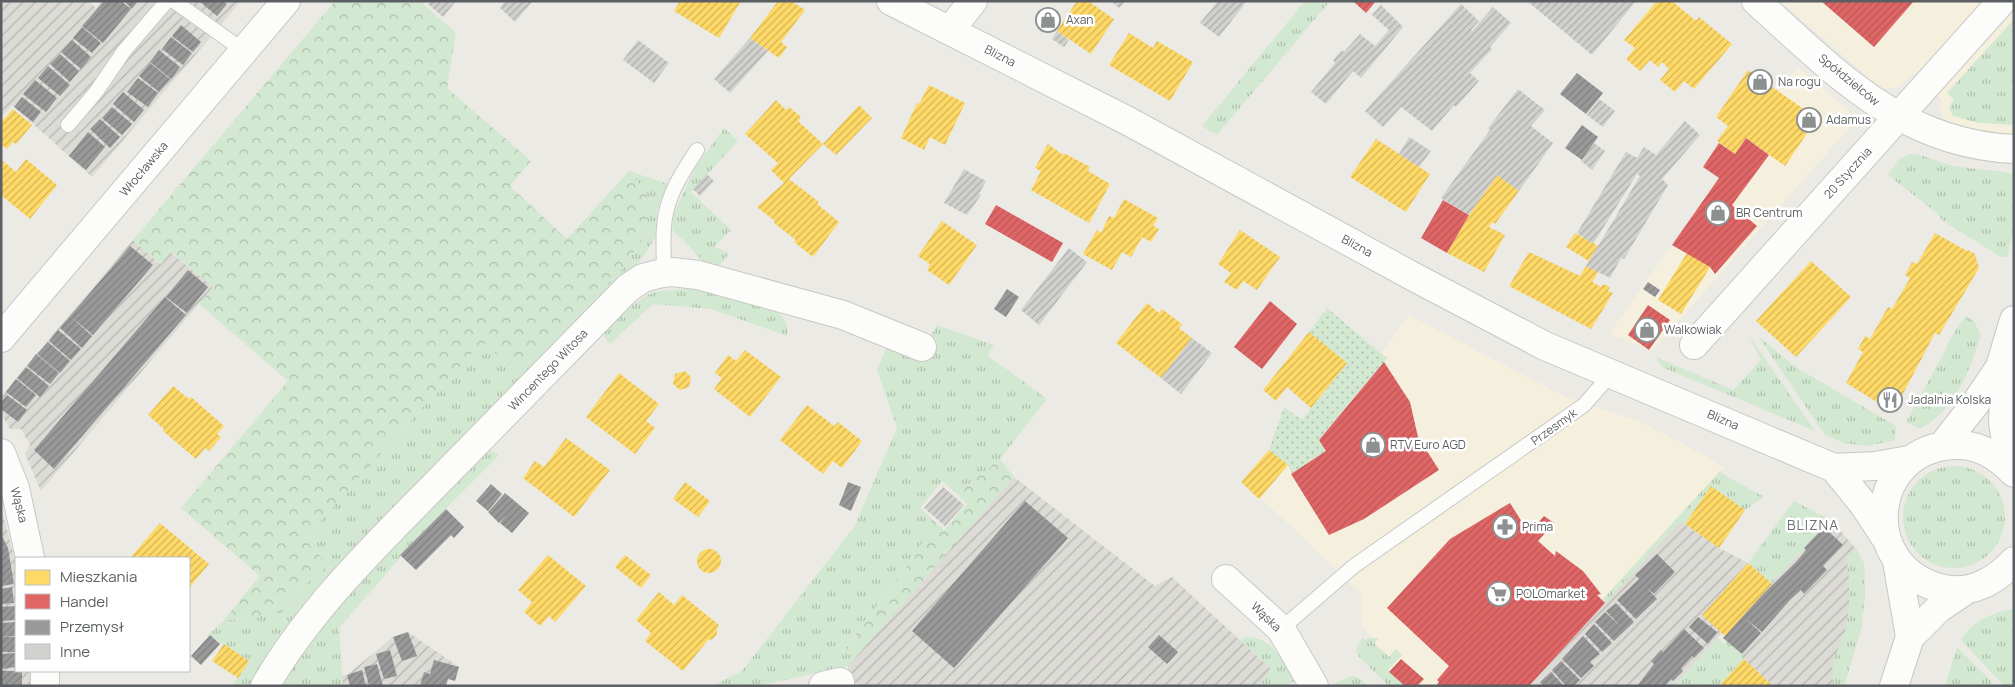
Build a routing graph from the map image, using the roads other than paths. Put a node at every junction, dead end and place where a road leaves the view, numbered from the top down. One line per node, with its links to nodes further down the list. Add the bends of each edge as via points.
1 (167, 1): 11 (lane)
2 (174, 1): 9 (lane)
3 (286, 1): 9 (street, Włocławska)
4 (891, 1): 8 (street, Blizna)
5 (973, 1): 8 (street)
6 (1756, 1): 10 (street, Spółdzielców, via 1867,98)
7 (2002, 1): 10 (street, 20 Stycznia)
8 (950, 30): 20 (street, Blizna, via 1128,121 1536,341)
9 (244, 51): 16 (street, Włocławska)
10 (1898, 116): 13 (street, Spółdzielców, via 1932,134 1961,143); 17 (street, 20 Stycznia)
11 (68, 125)
12 (697, 150): 14 (lane, via 668,203)
13 (2014, 150)
14 (664, 273): 18 (street, Wincentego Witosa, via 698,275 843,315); 36 (street, Wincentego Witosa, via 643,278 628,288 392,529 307,622)
15 (2014, 320): 19 (street)
16 (1, 338)
17 (1694, 345)
18 (922, 347)
19 (2000, 367): 21 (street); 24 (street, via 2004,431)
20 (1612, 373): 25 (street, Blizna); 32 (lane, Przesmyk, via 1584,405 1354,566)
21 (1943, 445): 23 (street); 26 (street, via 1964,444 1985,450 2003,461)
22 (1, 453): 28 (street, Wąska, via 15,488)
23 (1909, 460): 25 (street, Blizna); 27 (street, via 1895,476 1886,495 1882,517)
24 (2014, 467)
25 (1834, 468): 27 (street, Blizna, via 1864,505)
26 (2014, 473)
27 (1891, 549): 31 (street, via 1911,575 1927,585 1946,590); 33 (street)
28 (30, 557)
29 (2011, 568): 31 (street, via 1987,583)
30 (1226, 579): 32 (street, Wąska)
31 (1966, 590): 33 (street, via 1938,609)
32 (1281, 629): 37 (street, Wąska)
33 (1910, 637): 38 (street)
34 (44, 672): 35 (street)
35 (44, 686)
36 (265, 686)
37 (1314, 686)
38 (1894, 686)

